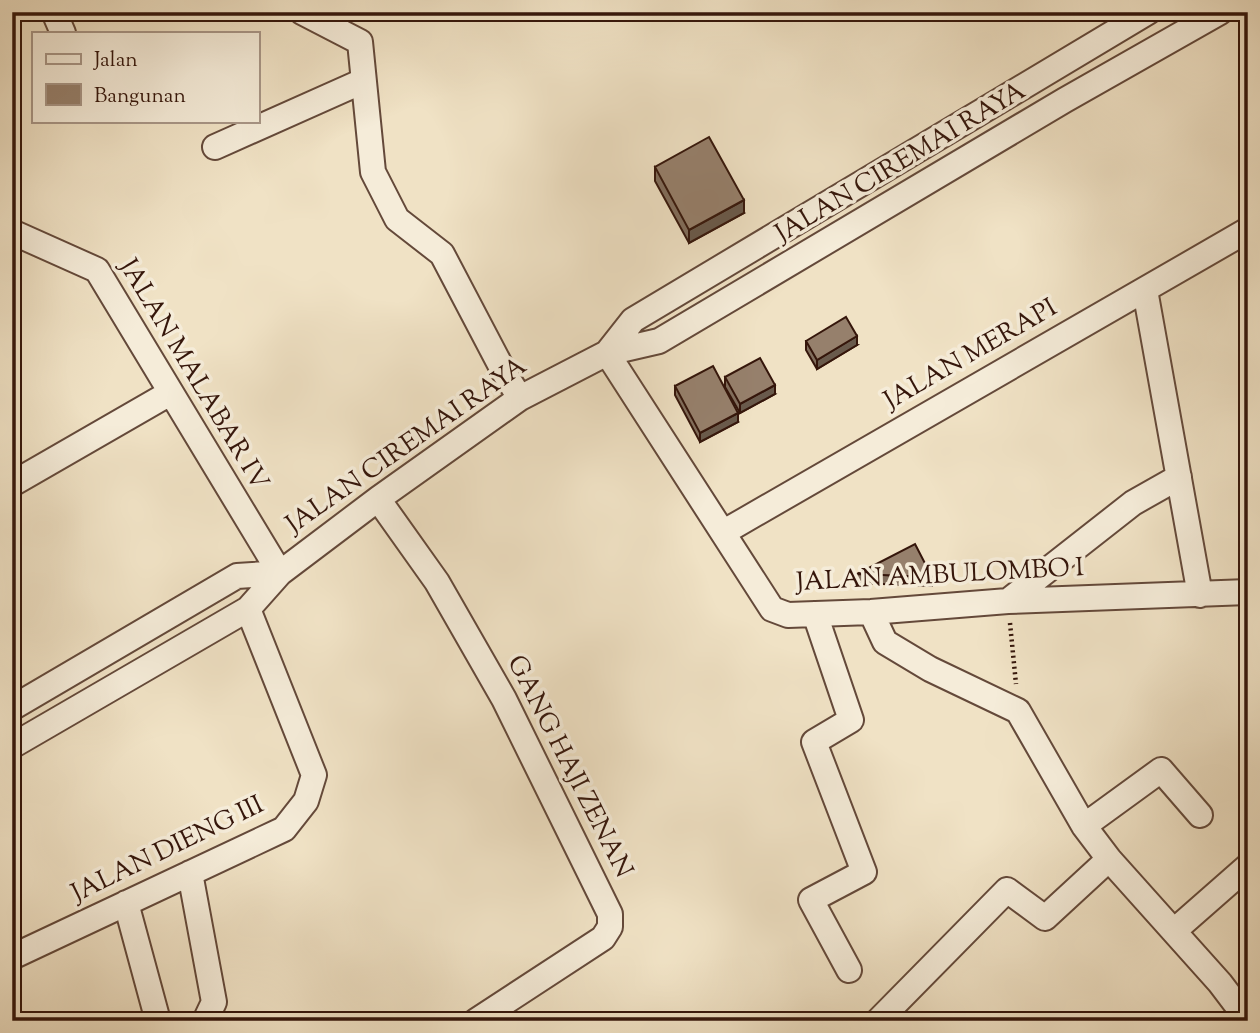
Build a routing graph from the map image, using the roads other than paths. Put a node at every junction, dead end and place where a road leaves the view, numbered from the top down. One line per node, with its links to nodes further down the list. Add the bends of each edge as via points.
1 (54, 12): 5 (street)
2 (302, 12): 7 (street, via 360,42)
3 (1148, 12): 6 (street, JALAN CIREMAI RAYA)
4 (1220, 12): 8 (street, JALAN CIREMAI RAYA)
5 (63, 32)
6 (1049, 71): 8 (street); 13 (street, JALAN CIREMAI RAYA, via 633,320)
7 (363, 81): 9 (street); 15 (street, via 373,172 397,219 442,254)
8 (1065, 100): 13 (street, JALAN CIREMAI RAYA, via 659,341)
9 (215, 147)
10 (1248, 230): 12 (street, JALAN MERAPI)
11 (18, 242): 14 (street, JALAN MALABAR IV, via 97,270)
12 (1145, 290): 16 (street); 19 (street, JALAN MERAPI)
13 (607, 353): 15 (street, JALAN CIREMAI RAYA); 19 (street, JALAN AMBULOMBO I)
14 (170, 393): 17 (street); 20 (street, JALAN MALABAR IV)
15 (520, 398): 18 (street, JALAN CIREMAI RAYA)
16 (1179, 477): 22 (street); 23 (street, via 1132,503)
17 (12, 484)
18 (378, 499): 20 (street, JALAN CIREMAI RAYA); 42 (street, GANG HAJI ZENAN, via 437,582 504,699 610,914 610,927 603,938)
19 (724, 532): 26 (street, JALAN AMBULOMBO I, via 772,609 788,615)
20 (280, 573): 24 (street, JALAN CIREMAI RAYA); 27 (street, JALAN CIREMAI RAYA, via 237,576)
21 (1248, 592): 22 (street, JALAN AMBULOMBO I)
22 (1200, 594): 23 (street, JALAN AMBULOMBO I)
23 (1008, 601): 25 (street, JALAN AMBULOMBO I)
24 (248, 609): 28 (street, JALAN CIREMAI RAYA); 34 (street, JALAN DIENG III, via 314,775 306,801 284,829)
25 (871, 612): 26 (street, JALAN AMBULOMBO I); 31 (street, via 885,642 1018,712)
26 (815, 614): 38 (street, via 851,720 814,742 864,872 811,900)
27 (19, 704): 28 (street)
28 (38, 732): 29 (street, JALAN CIREMAI RAYA)
29 (12, 746)
30 (1200, 815): 31 (street, via 1161,770)
31 (1084, 826): 32 (street)
32 (1109, 859): 36 (street); 43 (street, via 1045,918 1007,890)
33 (1248, 866): 36 (street)
34 (190, 873): 35 (street, JALAN DIENG III); 41 (street, via 214,1002)
35 (126, 903): 37 (street, JALAN DIENG III); 40 (street)
36 (1174, 932): 39 (street)
37 (12, 957)
38 (849, 970)
39 (1248, 1020)
40 (158, 1021)
41 (205, 1021)
42 (476, 1021)
43 (878, 1021)

